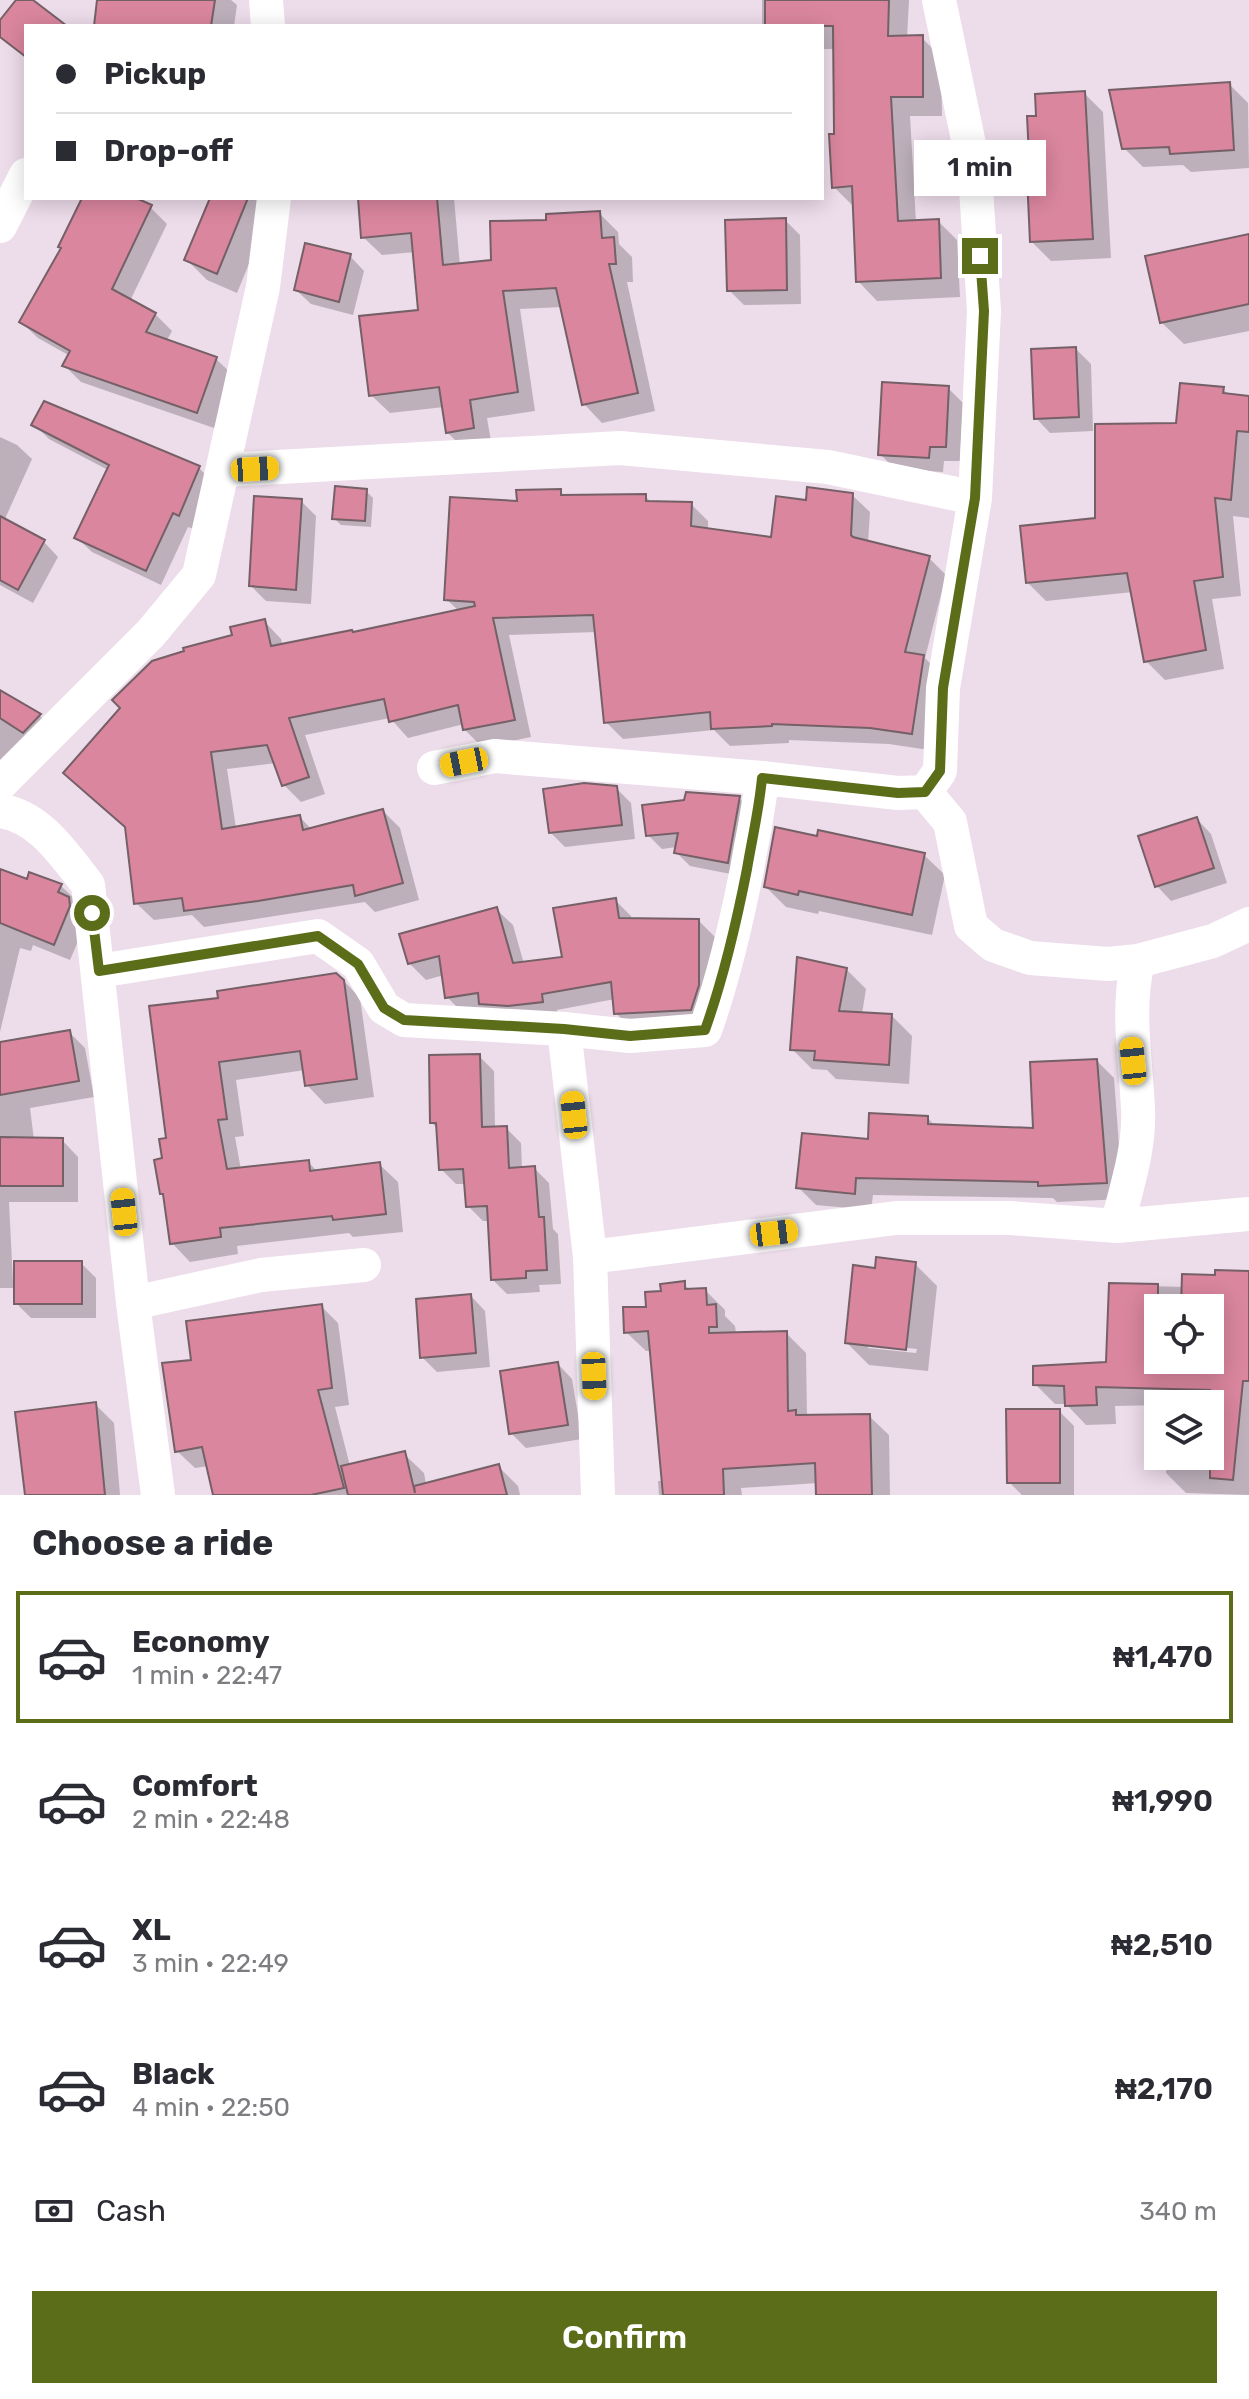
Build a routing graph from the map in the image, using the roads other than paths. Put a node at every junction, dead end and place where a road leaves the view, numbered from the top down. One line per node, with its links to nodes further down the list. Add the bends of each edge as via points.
1 (266, 0): 3 (street)
2 (939, 0): 8 (street, via 975,173 984,311)
3 (268, 24)
4 (24, 179): 6 (street)
5 (274, 200): 7 (street, via 263,287)
6 (0, 226)
7 (225, 470): 8 (street, via 620,448 828,467); 11 (street, via 199,575 151,633)
8 (975, 498): 12 (street, via 943,688 940,771)
9 (434, 768): 10 (street, via 495,756)
10 (762, 778): 12 (street); 17 (street, via 740,910 705,1030 630,1036)
11 (0, 784)
12 (925, 792): 15 (street, via 950,822 971,926 993,945 1030,958)
13 (0, 811): 16 (street, via 14,812 54,841 88,885)
14 (1249, 924): 15 (street, via 1213,941)
15 (1138, 961): 19 (street, via 1131,1035 1138,1113)
16 (99, 971): 17 (street, via 318,936 358,964 384,1008 404,1020); 22 (street)
17 (564, 1029): 20 (street)
18 (1249, 1214): 19 (street)
19 (1117, 1226): 20 (street, via 1010,1218 896,1218)
20 (590, 1257): 24 (street)
21 (364, 1265): 22 (street, via 261,1275)
22 (133, 1303): 23 (street)
23 (158, 1495)
24 (598, 1495)

